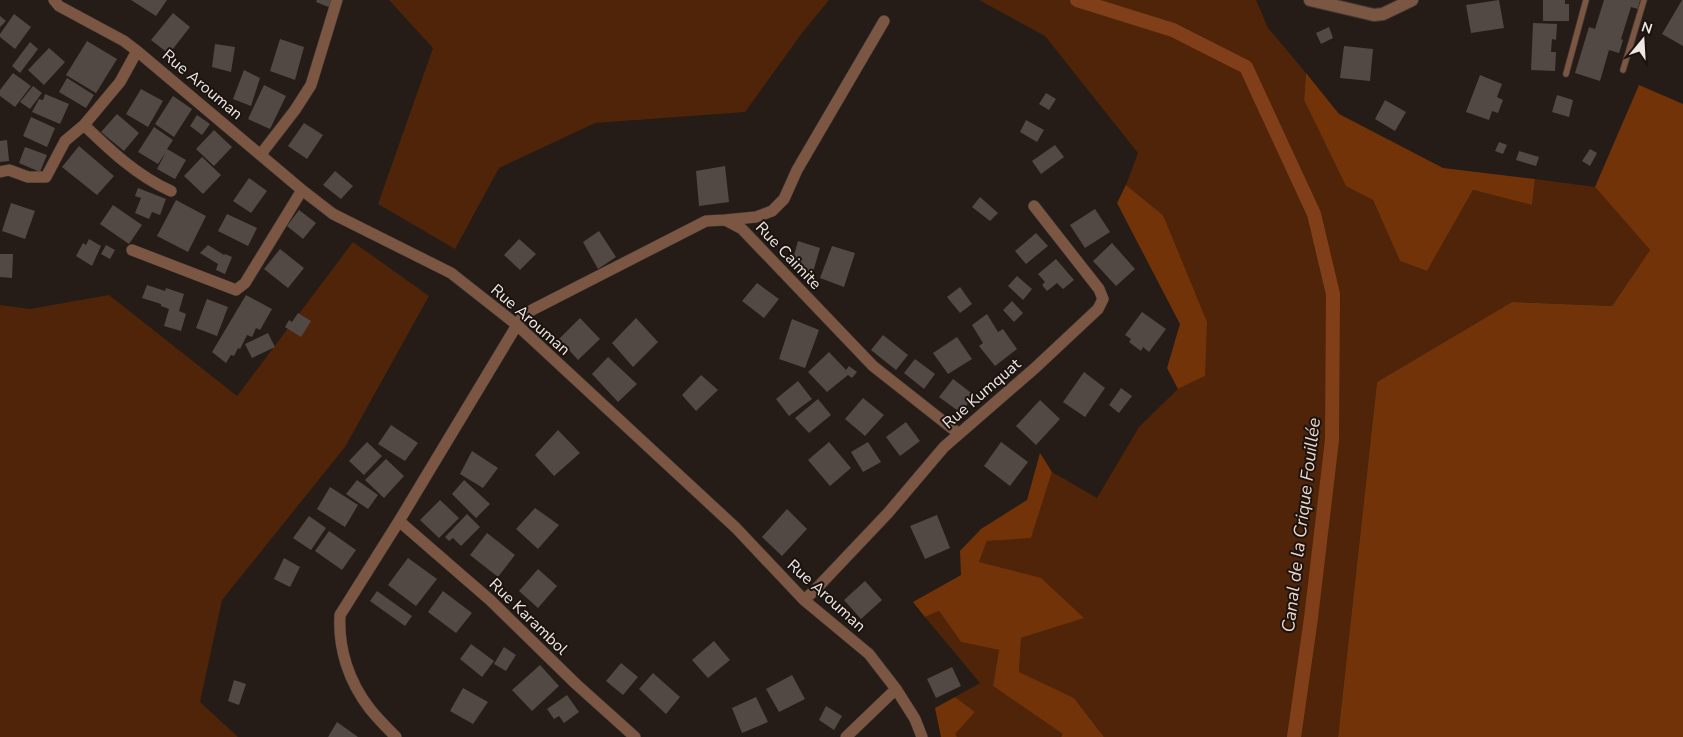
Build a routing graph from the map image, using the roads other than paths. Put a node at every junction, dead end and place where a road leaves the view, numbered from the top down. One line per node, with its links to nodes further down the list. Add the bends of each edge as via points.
1 (54, 0): 8 (street, Rue Arouman)
2 (337, 0): 12 (street, via 311,85)
3 (1310, 0): 4 (street, via 1374,15)
4 (1412, 0)
5 (1586, 0): 10 (lane)
6 (1644, 0): 9 (lane)
7 (884, 22): 17 (street, via 797,170 784,199 772,210 756,217)
8 (137, 51): 11 (street, via 120,82); 12 (street, Rue Arouman)
9 (1624, 70)
10 (1566, 74)
11 (84, 125): 13 (street, via 65,141 46,177 28,177 9,170); 15 (street, via 121,159 154,184)
12 (261, 154): 14 (street, Rue Arouman)
13 (0, 172)
14 (302, 190): 18 (street, via 245,283 236,290); 19 (street, Rue Arouman, via 333,214 451,273)
15 (171, 191)
16 (1034, 206): 20 (street, Rue Kumquat, via 1099,289 1103,299 1098,309 1042,361)
17 (725, 220): 19 (street, via 706,221 532,310); 20 (street, Rue Caimite, via 742,229 873,366)
18 (132, 250)
19 (517, 325): 21 (street); 22 (street, Rue Arouman, via 736,528)
20 (958, 433): 22 (street, Rue Kumquat, via 888,513)
21 (399, 521): 24 (street, via 340,615 339,633 342,654 356,688); 25 (street, Rue Karambol, via 490,600)
22 (804, 600): 23 (street, Rue Arouman, via 869,654)
23 (896, 689): 26 (street); 27 (street, Rue Arouman)
24 (396, 737)
25 (635, 737)
26 (846, 737)
27 (922, 737)

